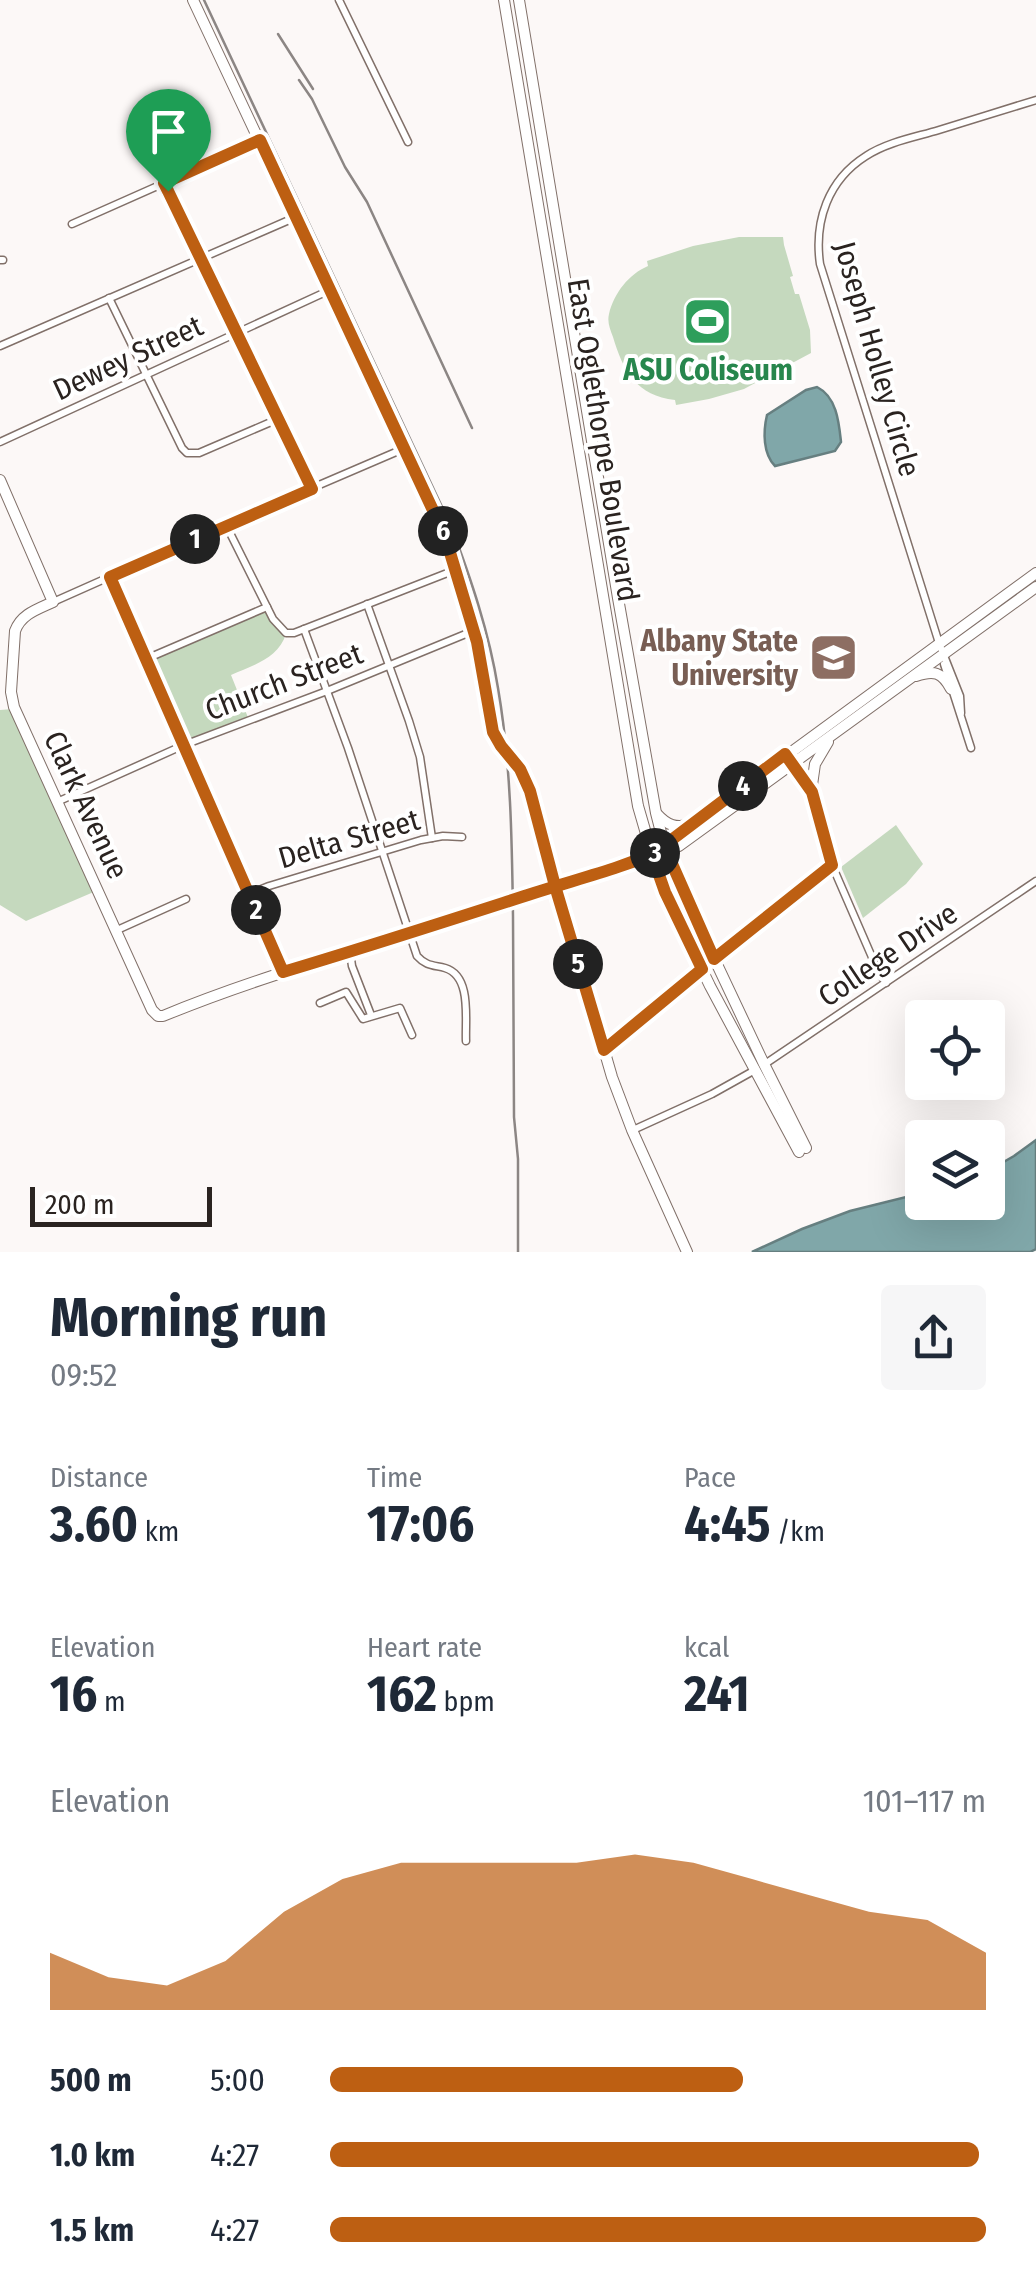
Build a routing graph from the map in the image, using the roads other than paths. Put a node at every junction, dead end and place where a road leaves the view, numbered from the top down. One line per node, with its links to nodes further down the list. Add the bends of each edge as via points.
1 (193, 0): 6 (main road)
2 (339, 0): 7 (street)
3 (504, 0): 53 (main road, East Oglethorpe Boulevard, via 634,787)
4 (520, 0): 47 (main road, East Oglethorpe Boulevard)
5 (1036, 100): 33 (street, Joseph Holley Circle, via 867,154 839,181 820,224 820,264)
6 (260, 140): 8 (street); 9 (main road)
7 (408, 142)
8 (164, 183): 10 (street); 11 (street)
9 (296, 217): 11 (street); 12 (main road)
10 (72, 224)
11 (200, 258): 13 (street); 14 (street)
12 (330, 290): 14 (street, Dewey Street); 19 (main road)
13 (109, 298): 15 (street); 16 (street)
14 (237, 332): 16 (street, Dewey Street); 17 (street)
15 (0, 346)
16 (145, 373): 17 (street, via 186,452 199,453); 18 (street, Dewey Street)
17 (278, 419): 21 (street)
18 (0, 442)
19 (404, 449): 21 (street); 23 (main road)
20 (0, 480): 27 (main road)
21 (312, 489): 22 (street)
22 (226, 525): 25 (street); 29 (street)
23 (456, 570): 28 (street); 31 (main road)
24 (1036, 573): 33 (main road)
25 (110, 577): 27 (street); 34 (street)
26 (1036, 587): 32 (main road)
27 (53, 602): 46 (main road, Clark Avenue, via 23,617 14,630 8,708)
28 (367, 604): 30 (street); 35 (street)
29 (266, 607): 30 (street, via 286,633); 34 (street)
30 (304, 629): 39 (street)
31 (474, 630): 35 (street, Church Street); 56 (main road, via 493,732 526,781)
32 (959, 642): 33 (main road); 36 (street)
33 (941, 650): 36 (street); 37 (main road); 38 (street); 44 (main road)
34 (146, 659): 42 (street)
35 (389, 665): 39 (street, Church Street); 50 (street, via 420,756)
36 (953, 675): 40 (street)
37 (910, 678): 38 (main road, via 938,674); 41 (main road)
38 (951, 689): 40 (street)
39 (327, 691): 42 (street, Church Street); 52 (street)
40 (960, 713): 43 (street)
41 (831, 736): 44 (main road); 45 (main road, via 815,764)
42 (184, 745): 46 (street, Church Street); 57 (street)
43 (971, 748)
44 (789, 759): 45 (street); 48 (main road); 51 (main road, via 679,846)
45 (812, 792): 54 (street)
46 (57, 802): 59 (main road, Clark Avenue)
47 (656, 813): 48 (main road, via 672,826); 51 (main road, East Oglethorpe Boulevard)
48 (691, 824): 51 (main road)
49 (462, 837): 50 (street, Delta Street)
50 (432, 838): 52 (street, Delta Street)
51 (665, 848): 53 (main road); 62 (main road, East Oglethorpe Boulevard)
52 (383, 850): 57 (street, Delta Street); 60 (street)
53 (652, 855): 56 (main road); 63 (main road, East Oglethorpe Boulevard)
54 (832, 865): 62 (street); 65 (street)
55 (1036, 881): 65 (street, College Drive)
56 (555, 886): 60 (main road); 71 (main road)
57 (249, 894): 64 (street)
58 (186, 898): 59 (street)
59 (115, 931): 64 (main road, Clark Avenue, via 158,1016)
60 (409, 934): 61 (main road); 70 (street, via 421,961 448,969 462,982)
61 (350, 952): 64 (main road); 67 (street)
62 (714, 959): 68 (main road, East Oglethorpe Boulevard)
63 (702, 969): 68 (main road, via 713,974); 71 (street); 72 (main road, East Oglethorpe Boulevard)
64 (283, 972)
65 (886, 983): 72 (street, College Drive)
66 (320, 1002): 67 (street, via 346,992 363,1018)
67 (370, 1014): 69 (street, via 400,1008)
68 (749, 1033): 72 (main road, East Oglethorpe Boulevard)
69 (412, 1035)
70 (466, 1040)
71 (604, 1050): 73 (main road)
72 (759, 1067): 73 (street, College Drive); 74 (main road, East Oglethorpe Boulevard)
73 (632, 1130): 75 (main road)
74 (802, 1150)
75 (687, 1252)

